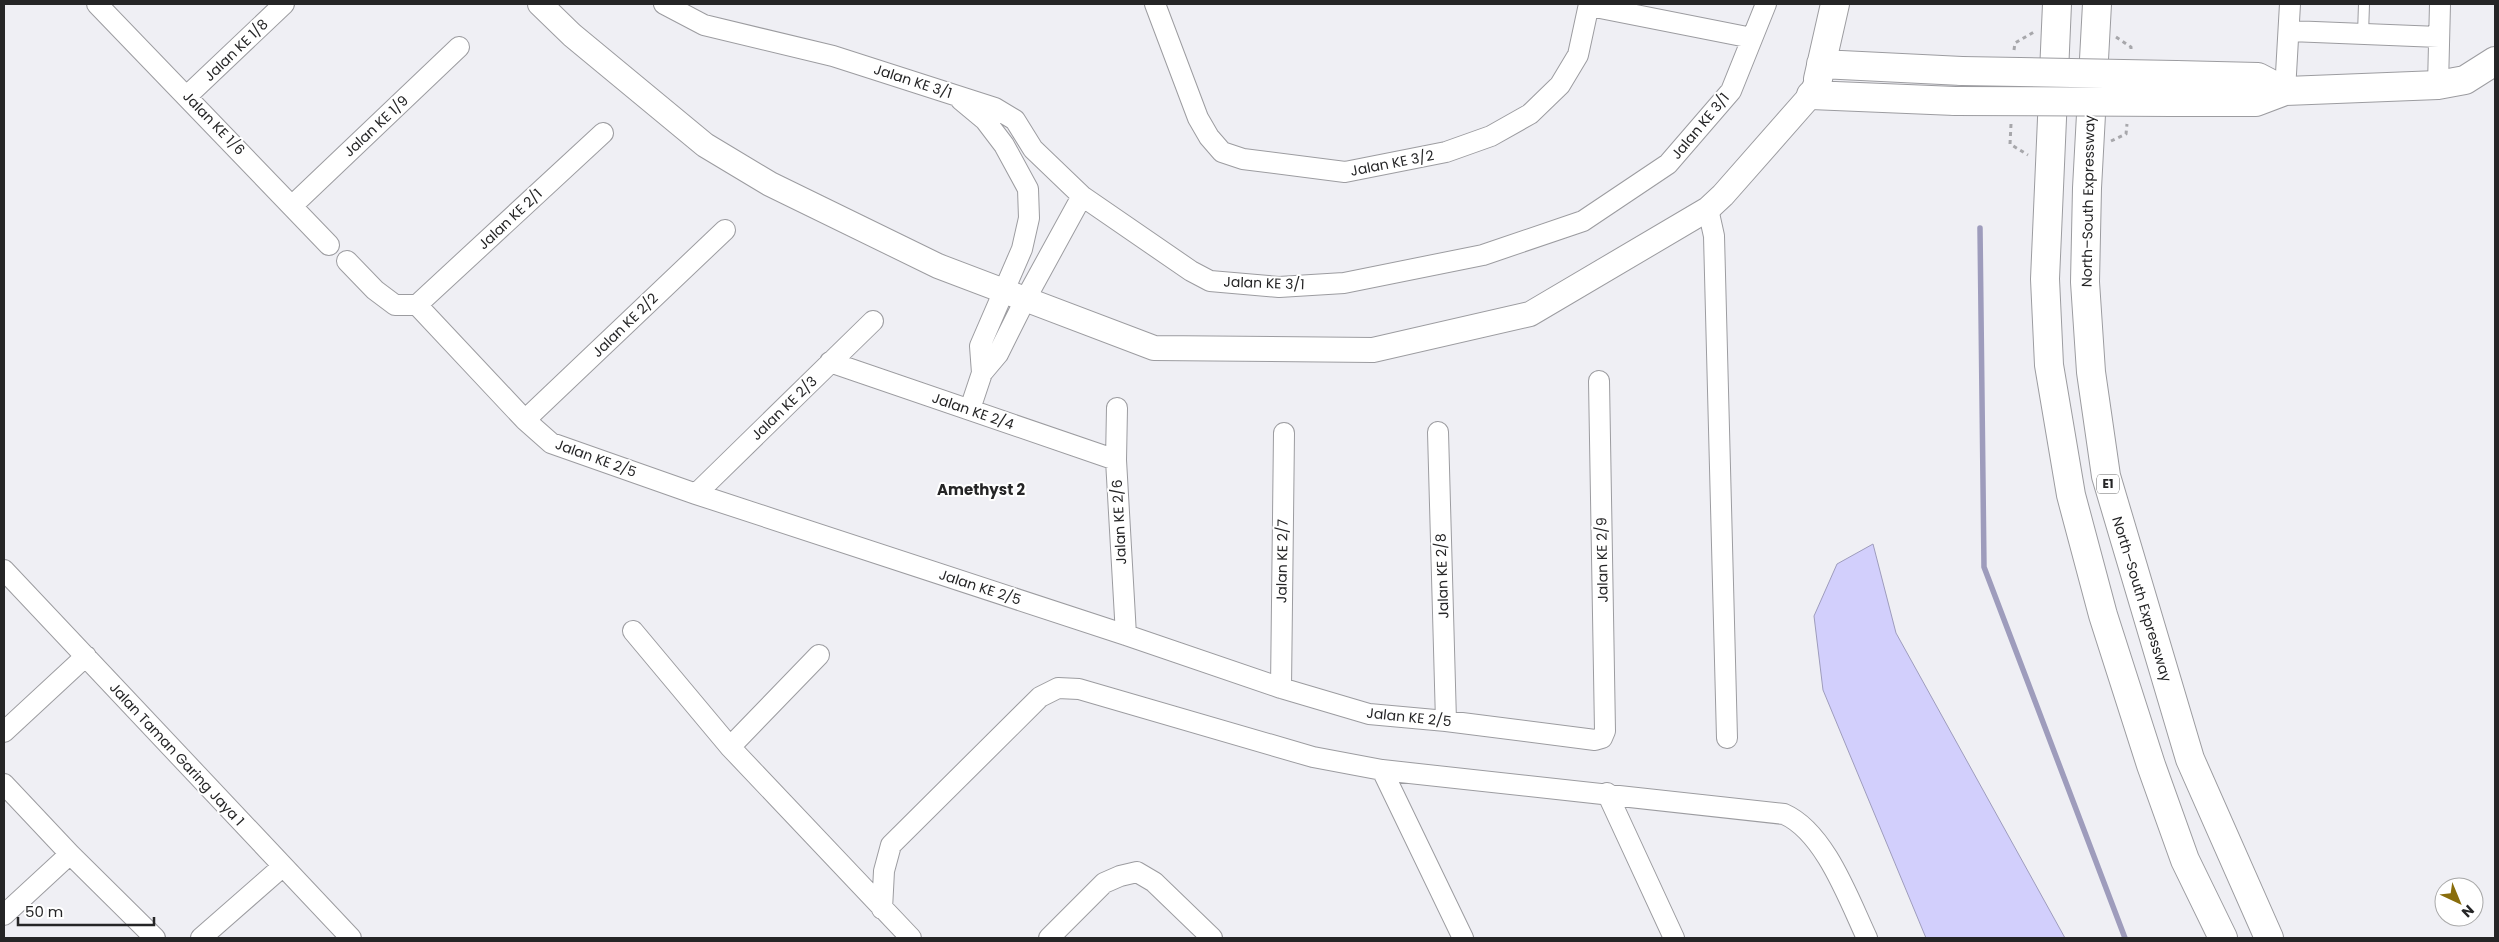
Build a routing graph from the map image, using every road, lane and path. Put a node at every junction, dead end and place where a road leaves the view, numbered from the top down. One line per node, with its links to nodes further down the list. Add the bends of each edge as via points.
1 (97, 4): 24 (street, Jalan KE 1/6)
2 (284, 4): 24 (street, Jalan KE 1/8)
3 (540, 4): 32 (street, via 572,35 705,145 770,184 938,266)
4 (664, 4): 23 (street, Jalan KE 3/1, via 704,25 833,56)
5 (1154, 4): 13 (street, Jalan KE 3/2, via 1198,118 1222,152 1243,159 1345,172 1446,152 1491,136 1530,114 1560,85 1578,55)
6 (1766, 4): 17 (street, Jalan KE 3/1)
7 (1834, 4): 20 (main road)
8 (2057, 4): 73 (main road, via 2045,279 2049,365 2071,494 2103,616 2151,765 2185,860)
9 (2096, 4): 74 (main road, North–South Expressway / E1, via 2085,282 2091,372 2106,476 2190,758)
10 (2290, 4): 14 (street)
11 (2364, 4): 15 (lane)
12 (2440, 4): 16 (street)
13 (1590, 5): 17 (street)
14 (2290, 31): 15 (street); 22 (street)
15 (2363, 34): 16 (street)
16 (2439, 37): 21 (street)
17 (1752, 38): 26 (street, Jalan KE 3/1, via 1731,91 1668,164 1583,221 1483,255 1344,284 1279,287 1210,281)
18 (459, 47): 27 (street, Jalan KE 1/9)
19 (2495, 61): 21 (main road, via 2465,80)
20 (1817, 79): 22 (main road, bridge, via 1962,70 2176,75 2258,77); 22 (main road, bridge, via 1955,101 2256,102); 28 (street, via 1723,195)
21 (2438, 85): 22 (main road)
22 (2285, 90)
23 (954, 94): 26 (street, Jalan KE 3/1, via 995,108 1014,120 1033,150); 32 (street, via 985,120 1004,145 1028,189 1029,218 1022,248)
24 (187, 96): 27 (street, Jalan KE 1/6)
25 (603, 132): 34 (street, Jalan KE 2/1)
26 (1082, 196): 33 (street)
27 (293, 205): 30 (street, Jalan KE 1/6)
28 (1708, 208): 33 (street, via 1530,314 1373,350 1154,348); 55 (street, via 1714,236)
29 (725, 230): 41 (street, Jalan KE 2/2)
30 (329, 245)
31 (347, 261): 34 (street, via 395,305)
32 (1003, 290): 33 (street); 37 (street, via 980,346)
33 (1025, 300): 37 (street, via 998,354)
34 (417, 305): 41 (street, Jalan KE 2/5)
35 (873, 321): 36 (street, Jalan KE 2/3)
36 (830, 362): 40 (street, Jalan KE 2/4); 45 (street, Jalan KE 2/3)
37 (982, 373): 40 (street)
38 (1599, 381): 54 (street, Jalan KE 2/9, via 1605,730)
39 (1118, 408): 44 (street, Jalan KE 2/6)
40 (970, 409): 44 (street, Jalan KE 2/4)
41 (525, 420): 45 (street, Jalan KE 2/5, via 551,443)
42 (1438, 432): 52 (street, Jalan KE 2/8)
43 (1284, 433): 51 (street, Jalan KE 2/7)
44 (1116, 460): 48 (street, Jalan KE 2/6)
45 (696, 494): 48 (street, Jalan KE 2/5)
46 (4, 570): 50 (street, Jalan Taman Garing Jaya 1)
47 (633, 631): 56 (street)
48 (1126, 635): 51 (street, Jalan KE 2/5)
49 (819, 655): 56 (street)
50 (86, 656): 53 (street); 61 (street, Jalan Taman Garing Jaya 1)
51 (1281, 688): 52 (street, Jalan KE 2/5, via 1369,714)
52 (1446, 721): 54 (street, Jalan KE 2/5, via 1595,740)
53 (4, 732)
54 (1602, 738)
55 (1727, 738)
56 (730, 747): 62 (street)
57 (1382, 770): 59 (street); 62 (street, via 1314,757 1079,689 1058,688 1040,697 891,845 884,871); 70 (street)
58 (4, 784): 60 (street)
59 (1607, 794): 71 (street); 72 (street, via 1768,811 1794,819 1809,832 1830,862)
60 (70, 854): 63 (street); 64 (street)
61 (282, 867): 65 (street); 66 (street, Jalan Taman Garing Jaya 1)
62 (882, 910): 67 (street)
63 (4, 915)
64 (155, 938)
65 (201, 938)
66 (351, 938)
67 (911, 938)
68 (1049, 938): 69 (street, via 1104,884 1137,872 1154,882)
69 (1212, 938)
70 (1463, 938)
71 (1674, 938)
72 (1868, 938)
73 (2223, 938)
74 (2269, 938)

